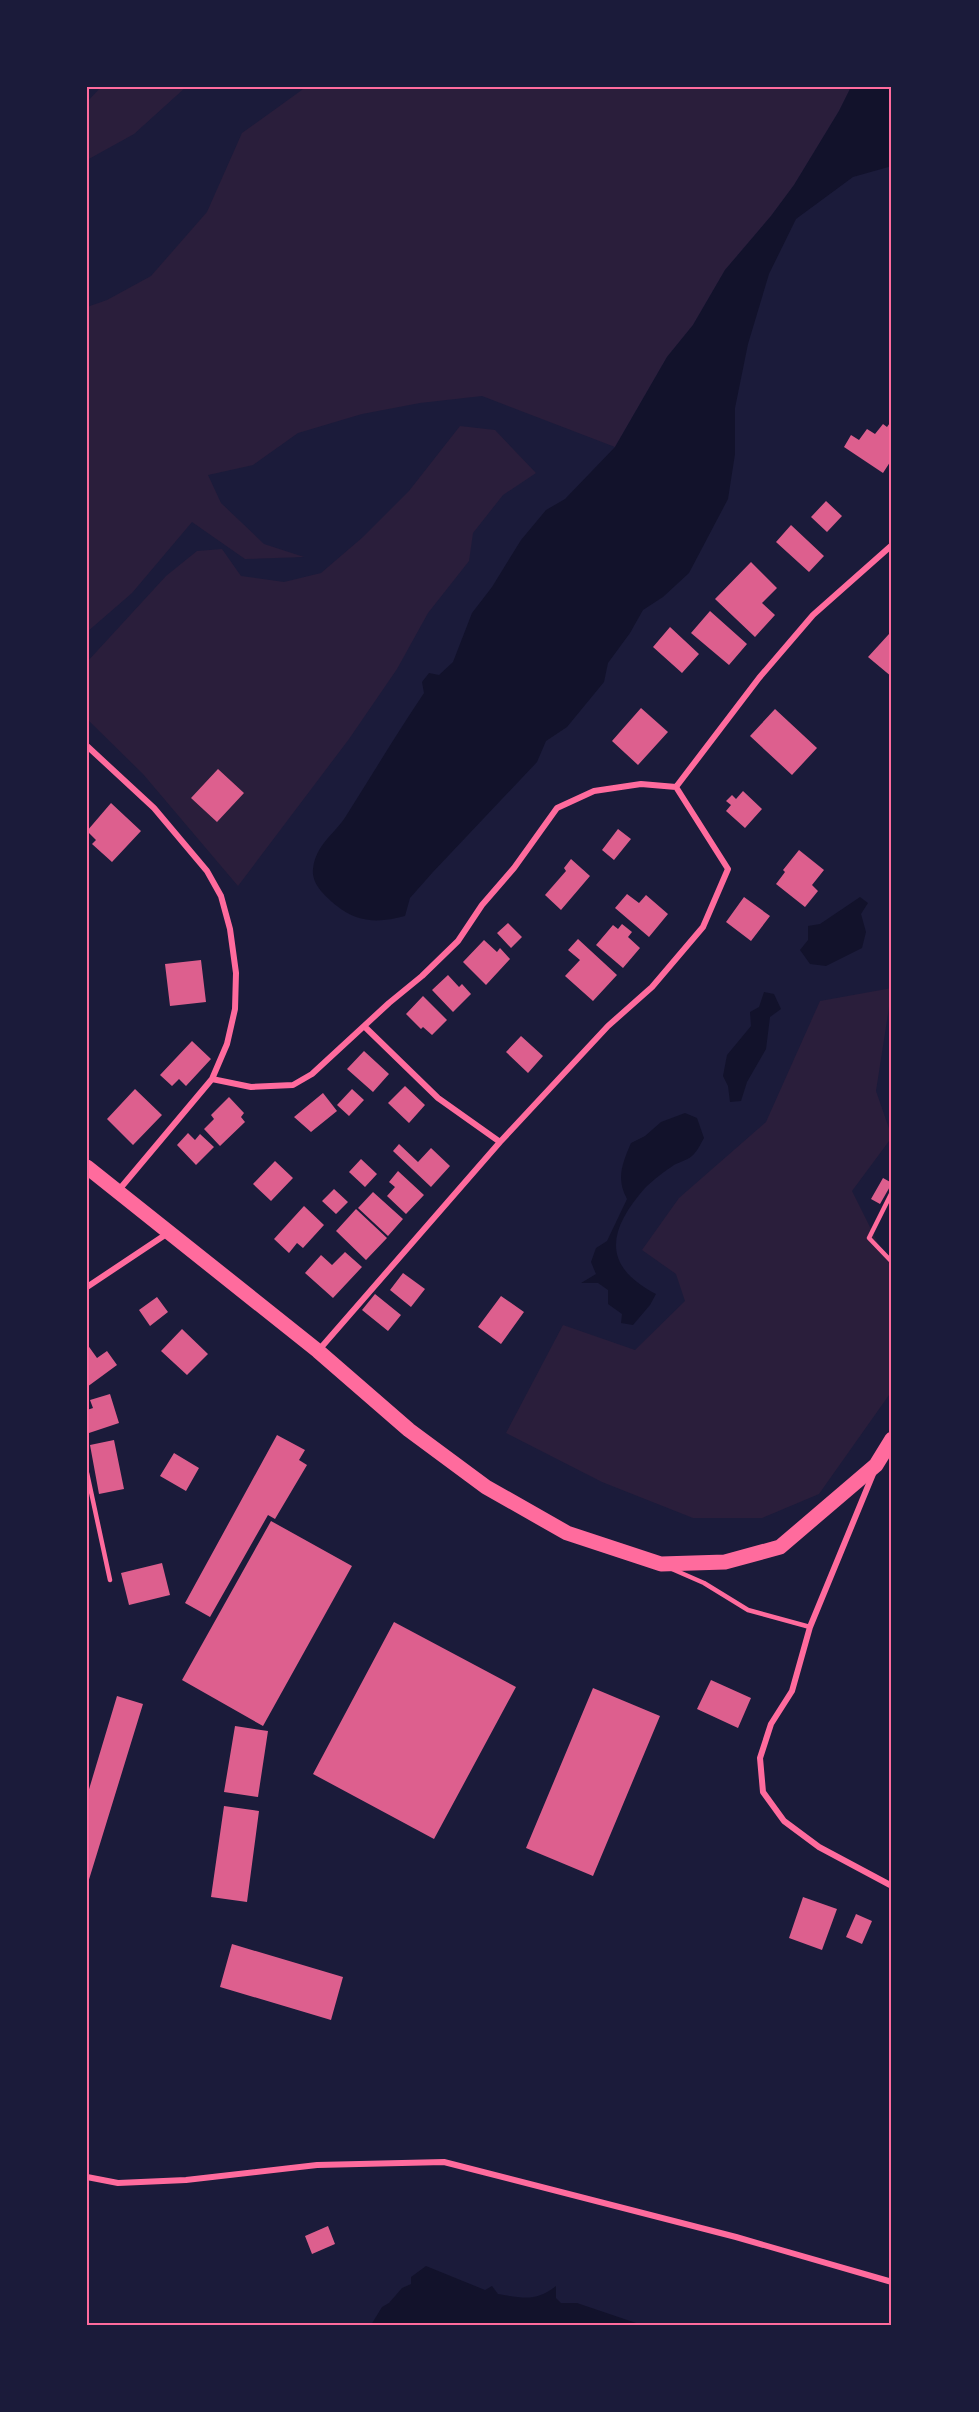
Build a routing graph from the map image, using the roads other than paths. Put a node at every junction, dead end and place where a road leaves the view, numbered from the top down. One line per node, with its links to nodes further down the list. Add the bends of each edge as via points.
1 (892, 545): 3 (street, via 813,615)
2 (87, 746): 5 (street, via 154,808 207,871 221,896 236,973 235,1009 227,1044)
3 (676, 787): 4 (street, via 642,784 594,791 557,808 458,941); 6 (street, via 728,869 703,927 652,987 608,1026)
4 (365, 1027): 5 (street, via 312,1074 293,1085 251,1087); 6 (street, via 438,1098)
5 (212, 1079): 8 (street)
6 (500, 1142): 13 (street)
7 (87, 1167): 8 (main road)
8 (117, 1192): 10 (main road)
9 (892, 1192): 11 (lane, via 868,1238)
10 (168, 1233): 12 (street); 13 (main road)
11 (892, 1262)
12 (87, 1287)
13 (318, 1351): 17 (main road, via 409,1430 486,1487 567,1533)
14 (892, 1438): 15 (main road)
15 (876, 1465): 17 (main road, via 780,1547 725,1562); 19 (street)
16 (87, 1473): 18 (lane)
17 (661, 1564): 19 (lane, via 704,1583 748,1610)
18 (110, 1580)
19 (810, 1627): 20 (street, via 792,1691 771,1724 760,1758 763,1792 784,1821 819,1847)
20 (892, 1886)
21 (87, 2177): 22 (street, via 130,2183 317,2165 444,2162 725,2234)
22 (892, 2282)

